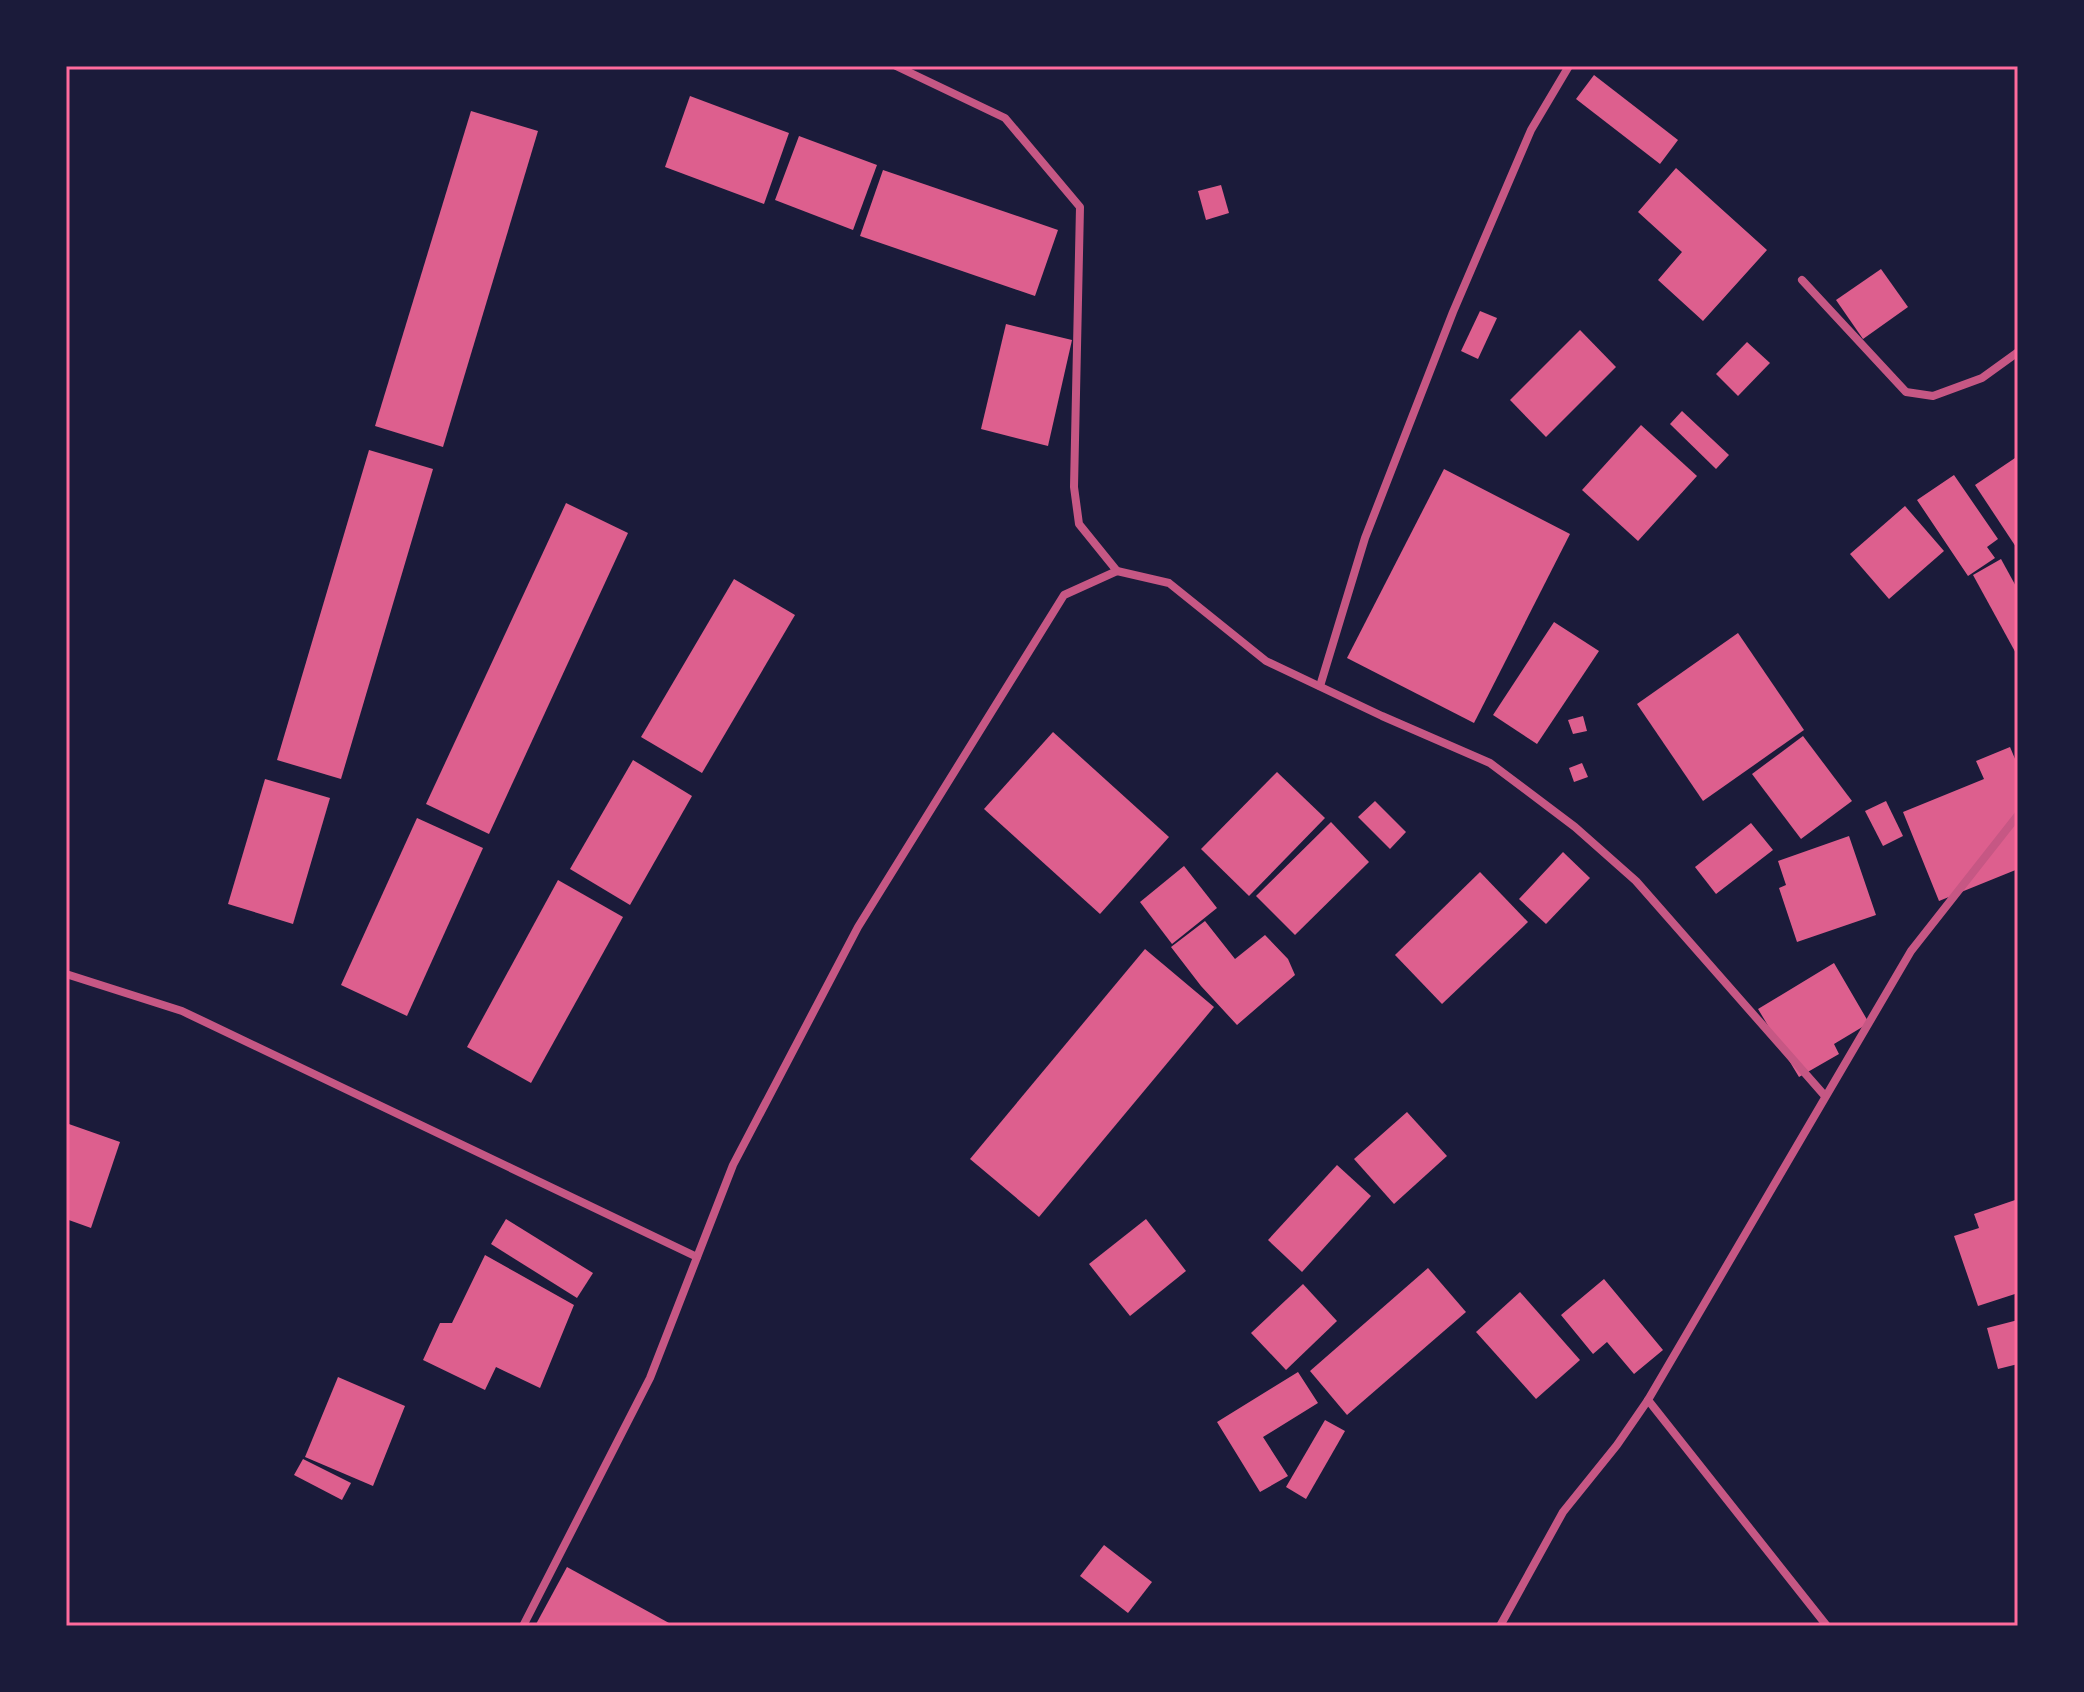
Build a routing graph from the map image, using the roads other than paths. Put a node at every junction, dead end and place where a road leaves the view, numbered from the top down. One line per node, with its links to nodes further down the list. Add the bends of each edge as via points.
1 (896, 66): 5 (street, via 1005,118 1080,207 1074,487 1079,524)
2 (1569, 66): 6 (street, via 1531,130 1453,312 1365,538)
3 (1802, 280): 4 (street, via 1906,392 1933,396 1982,378)
4 (2018, 352)
5 (1117, 571): 6 (street, via 1169,583 1266,661); 10 (street, via 1064,595 858,927 733,1165)
6 (1320, 686): 9 (street, via 1490,763 1575,827 1636,881)
7 (2018, 815): 9 (street, via 1911,951)
8 (66, 974): 10 (street, via 182,1011)
9 (1825, 1096): 11 (street)
10 (697, 1257): 12 (street, via 650,1378)
11 (1648, 1400): 13 (street, via 1563,1512); 14 (street)
12 (523, 1626)
13 (1500, 1626)
14 (1827, 1626)

